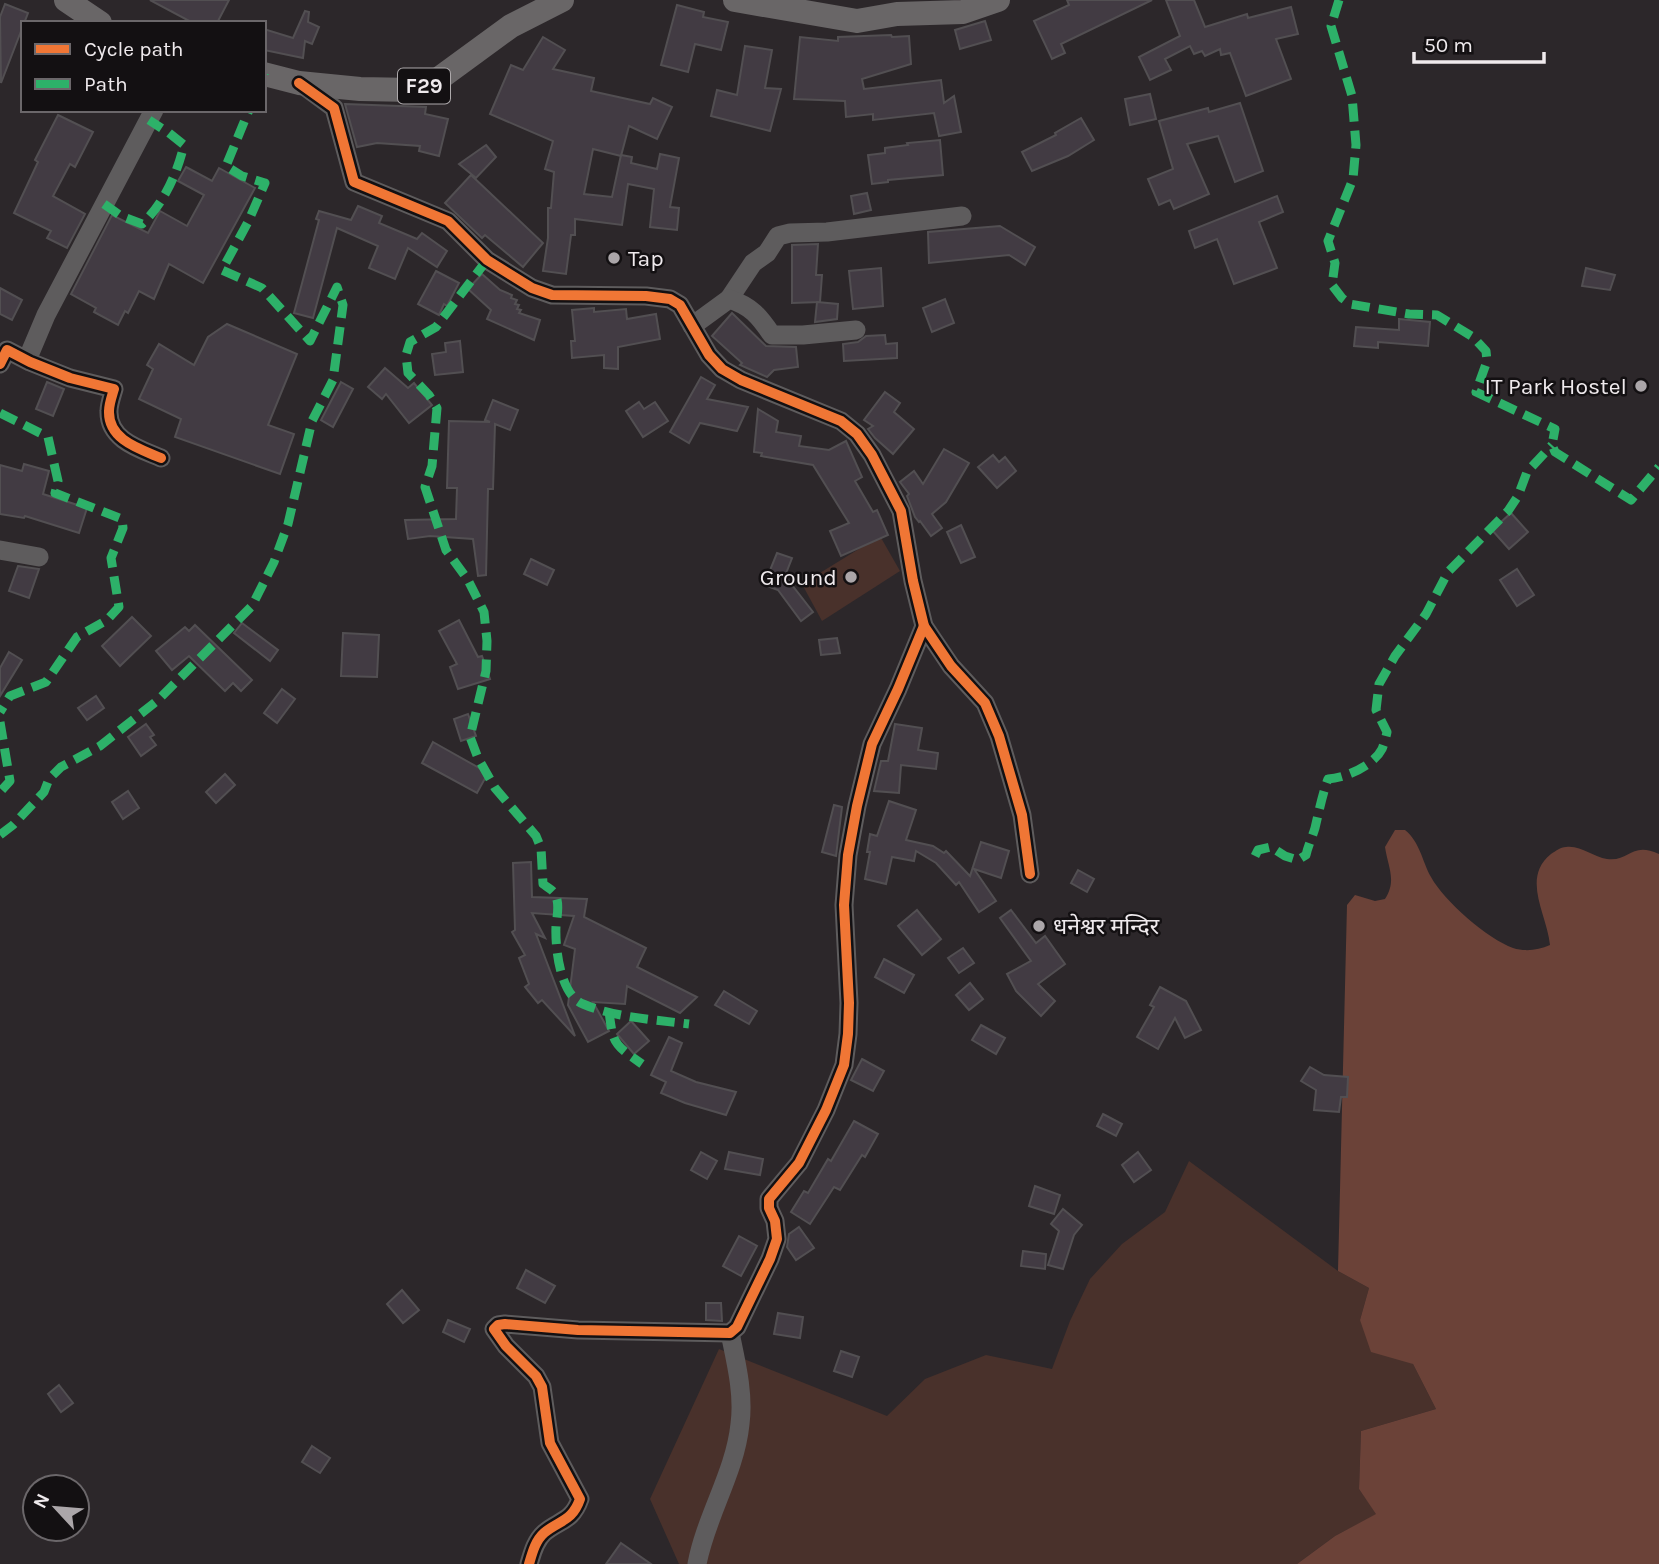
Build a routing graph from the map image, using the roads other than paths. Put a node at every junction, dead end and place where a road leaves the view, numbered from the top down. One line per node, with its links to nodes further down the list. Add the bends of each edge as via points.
1 (66, 0): 6 (main road)
2 (562, 0): 8 (main road, F29, via 511,26 433,83 414,90)
3 (735, 0): 5 (main road, via 857,22)
4 (999, 0): 5 (main road, via 963,12)
5 (894, 7)
6 (97, 21)
7 (266, 75): 8 (main road, F29)
8 (299, 83): 12 (street, via 334,108 354,182 448,221 487,261 532,288 552,295 670,299 680,305)
9 (153, 112): 14 (street)
10 (962, 216): 11 (street, via 778,236)
11 (729, 299): 12 (street); 13 (street, via 745,304 772,335)
12 (692, 326): 19 (street, via 722,369 841,421 857,434 901,511)
13 (856, 330)
14 (27, 360): 15 (street, via 8,350); 16 (street, via 114,389 108,412 112,428 134,447)
15 (0, 365)
16 (161, 458)
17 (0, 550): 18 (street)
18 (39, 557)
19 (924, 626): 20 (street, via 951,666 985,703 1022,815); 21 (street, via 872,744 848,855 849,1003 844,1065 799,1163 769,1199 776,1239 753,1295)
20 (1030, 874)
21 (730, 1333): 22 (street, via 505,1324 494,1329 542,1387 550,1443 580,1499 565,1521 543,1534); 23 (street, via 740,1379 741,1424)
22 (529, 1564)
23 (697, 1564)

